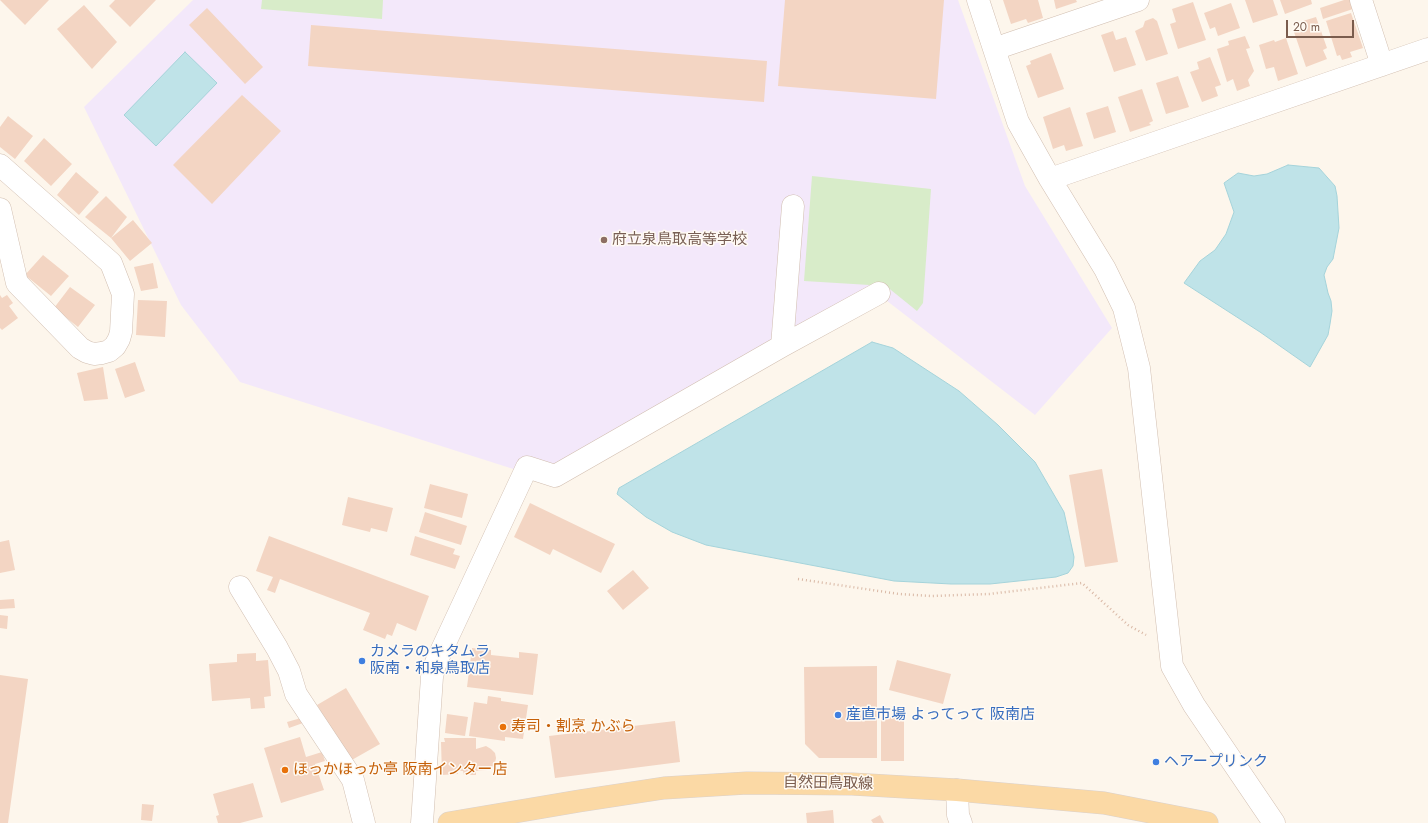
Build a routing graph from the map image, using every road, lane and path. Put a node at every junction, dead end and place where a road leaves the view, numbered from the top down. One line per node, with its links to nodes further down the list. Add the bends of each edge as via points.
1 (978, 0): 4 (street)
2 (1138, 0): 4 (street)
3 (1361, 0): 6 (street)
4 (994, 49): 8 (street, via 1018,122)
5 (1428, 49): 6 (street)
6 (1382, 65): 8 (street)
7 (0, 166): 10 (street, via 111,263 123,294 119,339 109,351 94,354 80,348 17,283)
8 (1050, 179): 15 (street, via 1105,269 1124,308 1139,368)
9 (793, 206): 12 (street)
10 (0, 209)
11 (879, 293): 12 (street)
12 (782, 346): 18 (street, via 555,476 527,468 434,668)
13 (798, 579): 15 (path, via 899,594 931,596 989,594 1082,583 1128,625 1147,636)
14 (240, 587): 17 (street, via 277,648 289,671 296,694 353,780)
15 (1169, 643): 22 (street, via 1172,666 1194,705)
16 (957, 790): 19 (main road, 自然田鳥取線, via 852,784 747,783 664,788); 20 (street, via 958,815); 21 (main road, 自然田鳥取線, via 1104,804)
17 (364, 823)
18 (422, 823)
19 (449, 823)
20 (961, 823)
21 (1207, 823)
22 (1274, 823)

